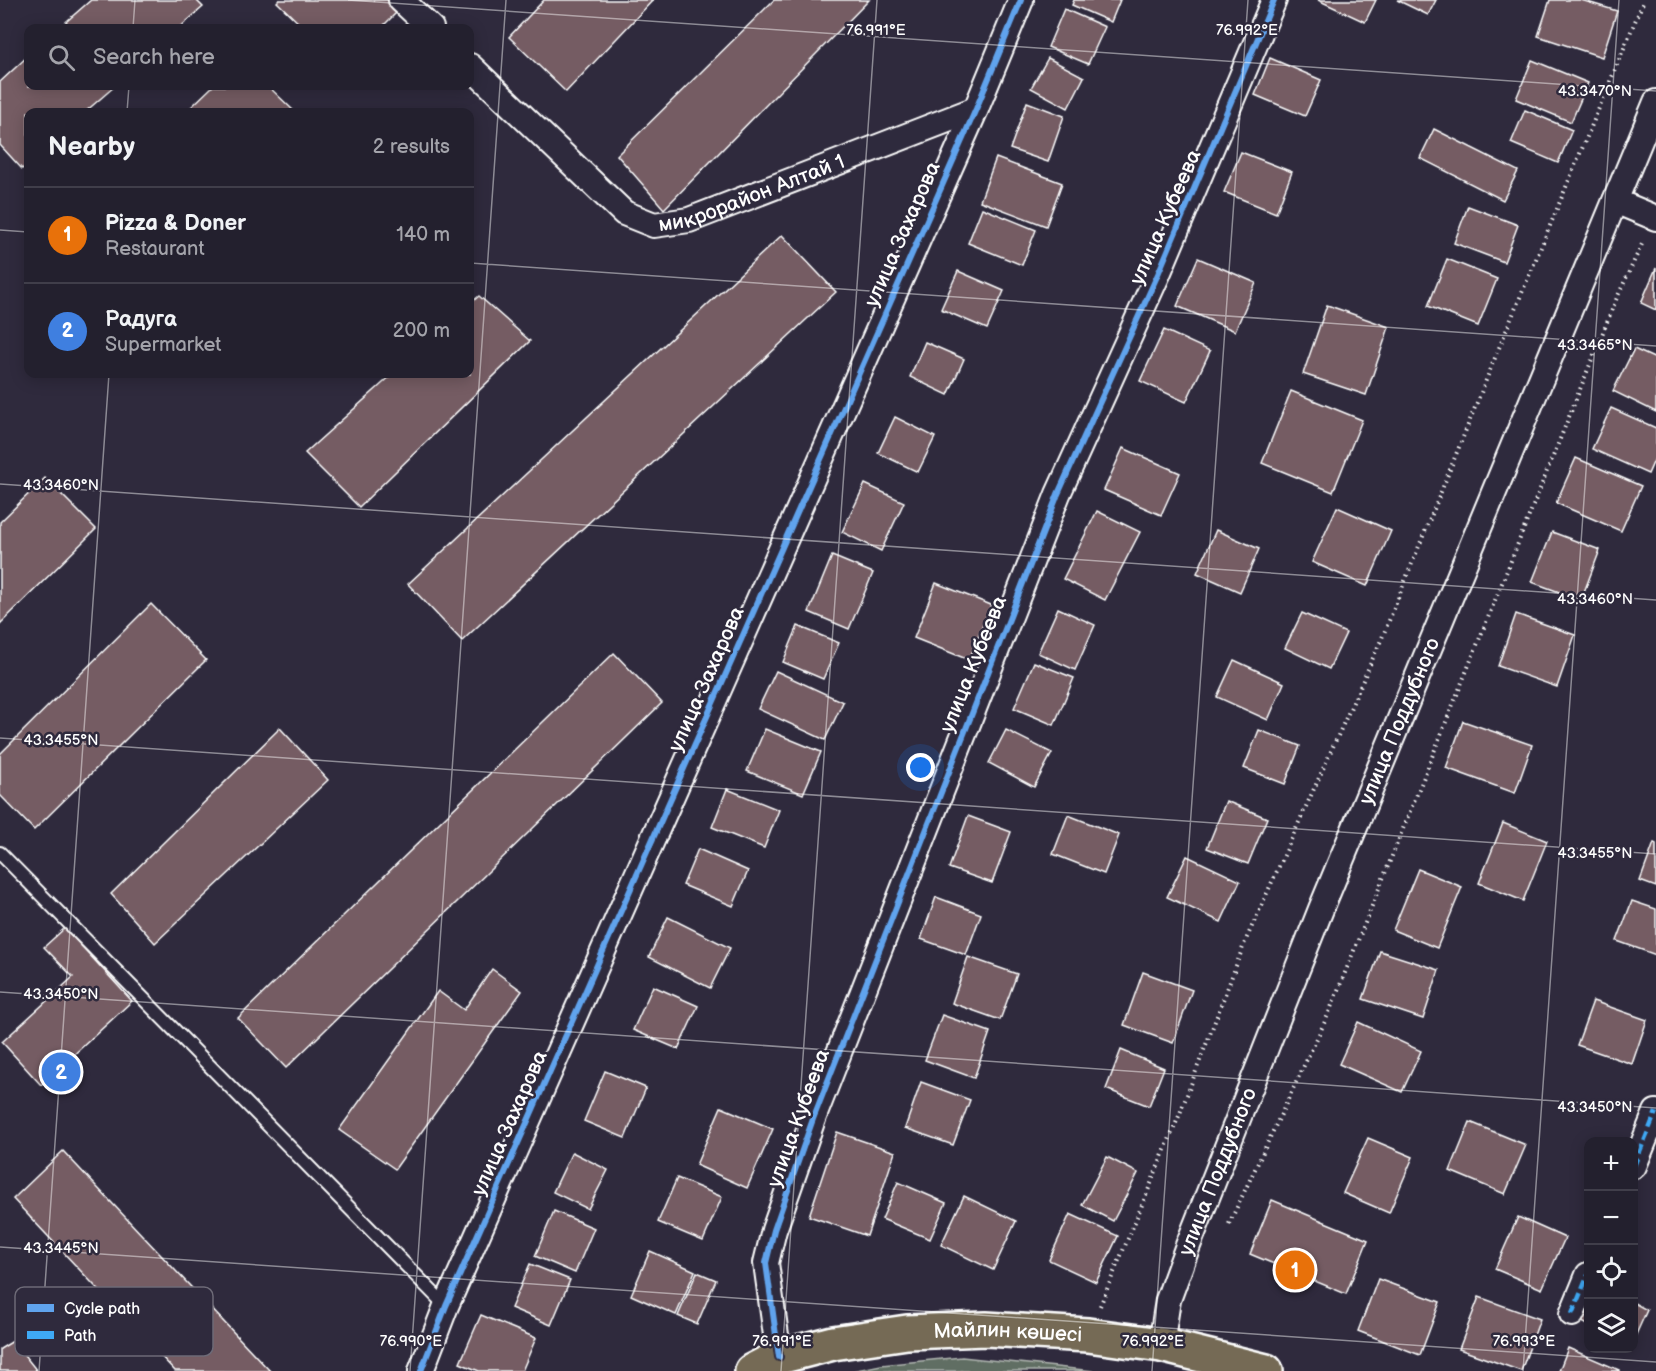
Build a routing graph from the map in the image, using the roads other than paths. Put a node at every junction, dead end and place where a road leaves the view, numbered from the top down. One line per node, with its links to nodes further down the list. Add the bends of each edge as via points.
1 (401, 0): 4 (street)
2 (1021, 0): 7 (street, улица Захарова)
3 (1274, 0): 17 (street, улица Кубеева, via 1158,274 1058,494 813,1119 766,1263)
4 (427, 24)
5 (474, 70): 7 (street, микрорайон Алтай 1, via 624,213 654,225 689,220)
6 (1656, 102): 8 (street, улица Поддубного)
7 (976, 109): 14 (street, улица Захарова)
8 (1615, 201): 9 (street); 16 (street, улица Поддубного, via 1312,931 1175,1279)
9 (1655, 218)
10 (0, 853): 14 (lane)
11 (1656, 1112): 12 (street)
12 (1638, 1156)
13 (1584, 1285): 15 (street)
14 (446, 1306): 18 (street, улица Захарова)
15 (1572, 1314)
16 (1161, 1345): 17 (main road, Майлин көшесі, via 1088,1335 986,1329 907,1332 833,1343); 19 (main road, Майлин көшесі)
17 (765, 1364)
18 (421, 1371)
19 (1266, 1371)

